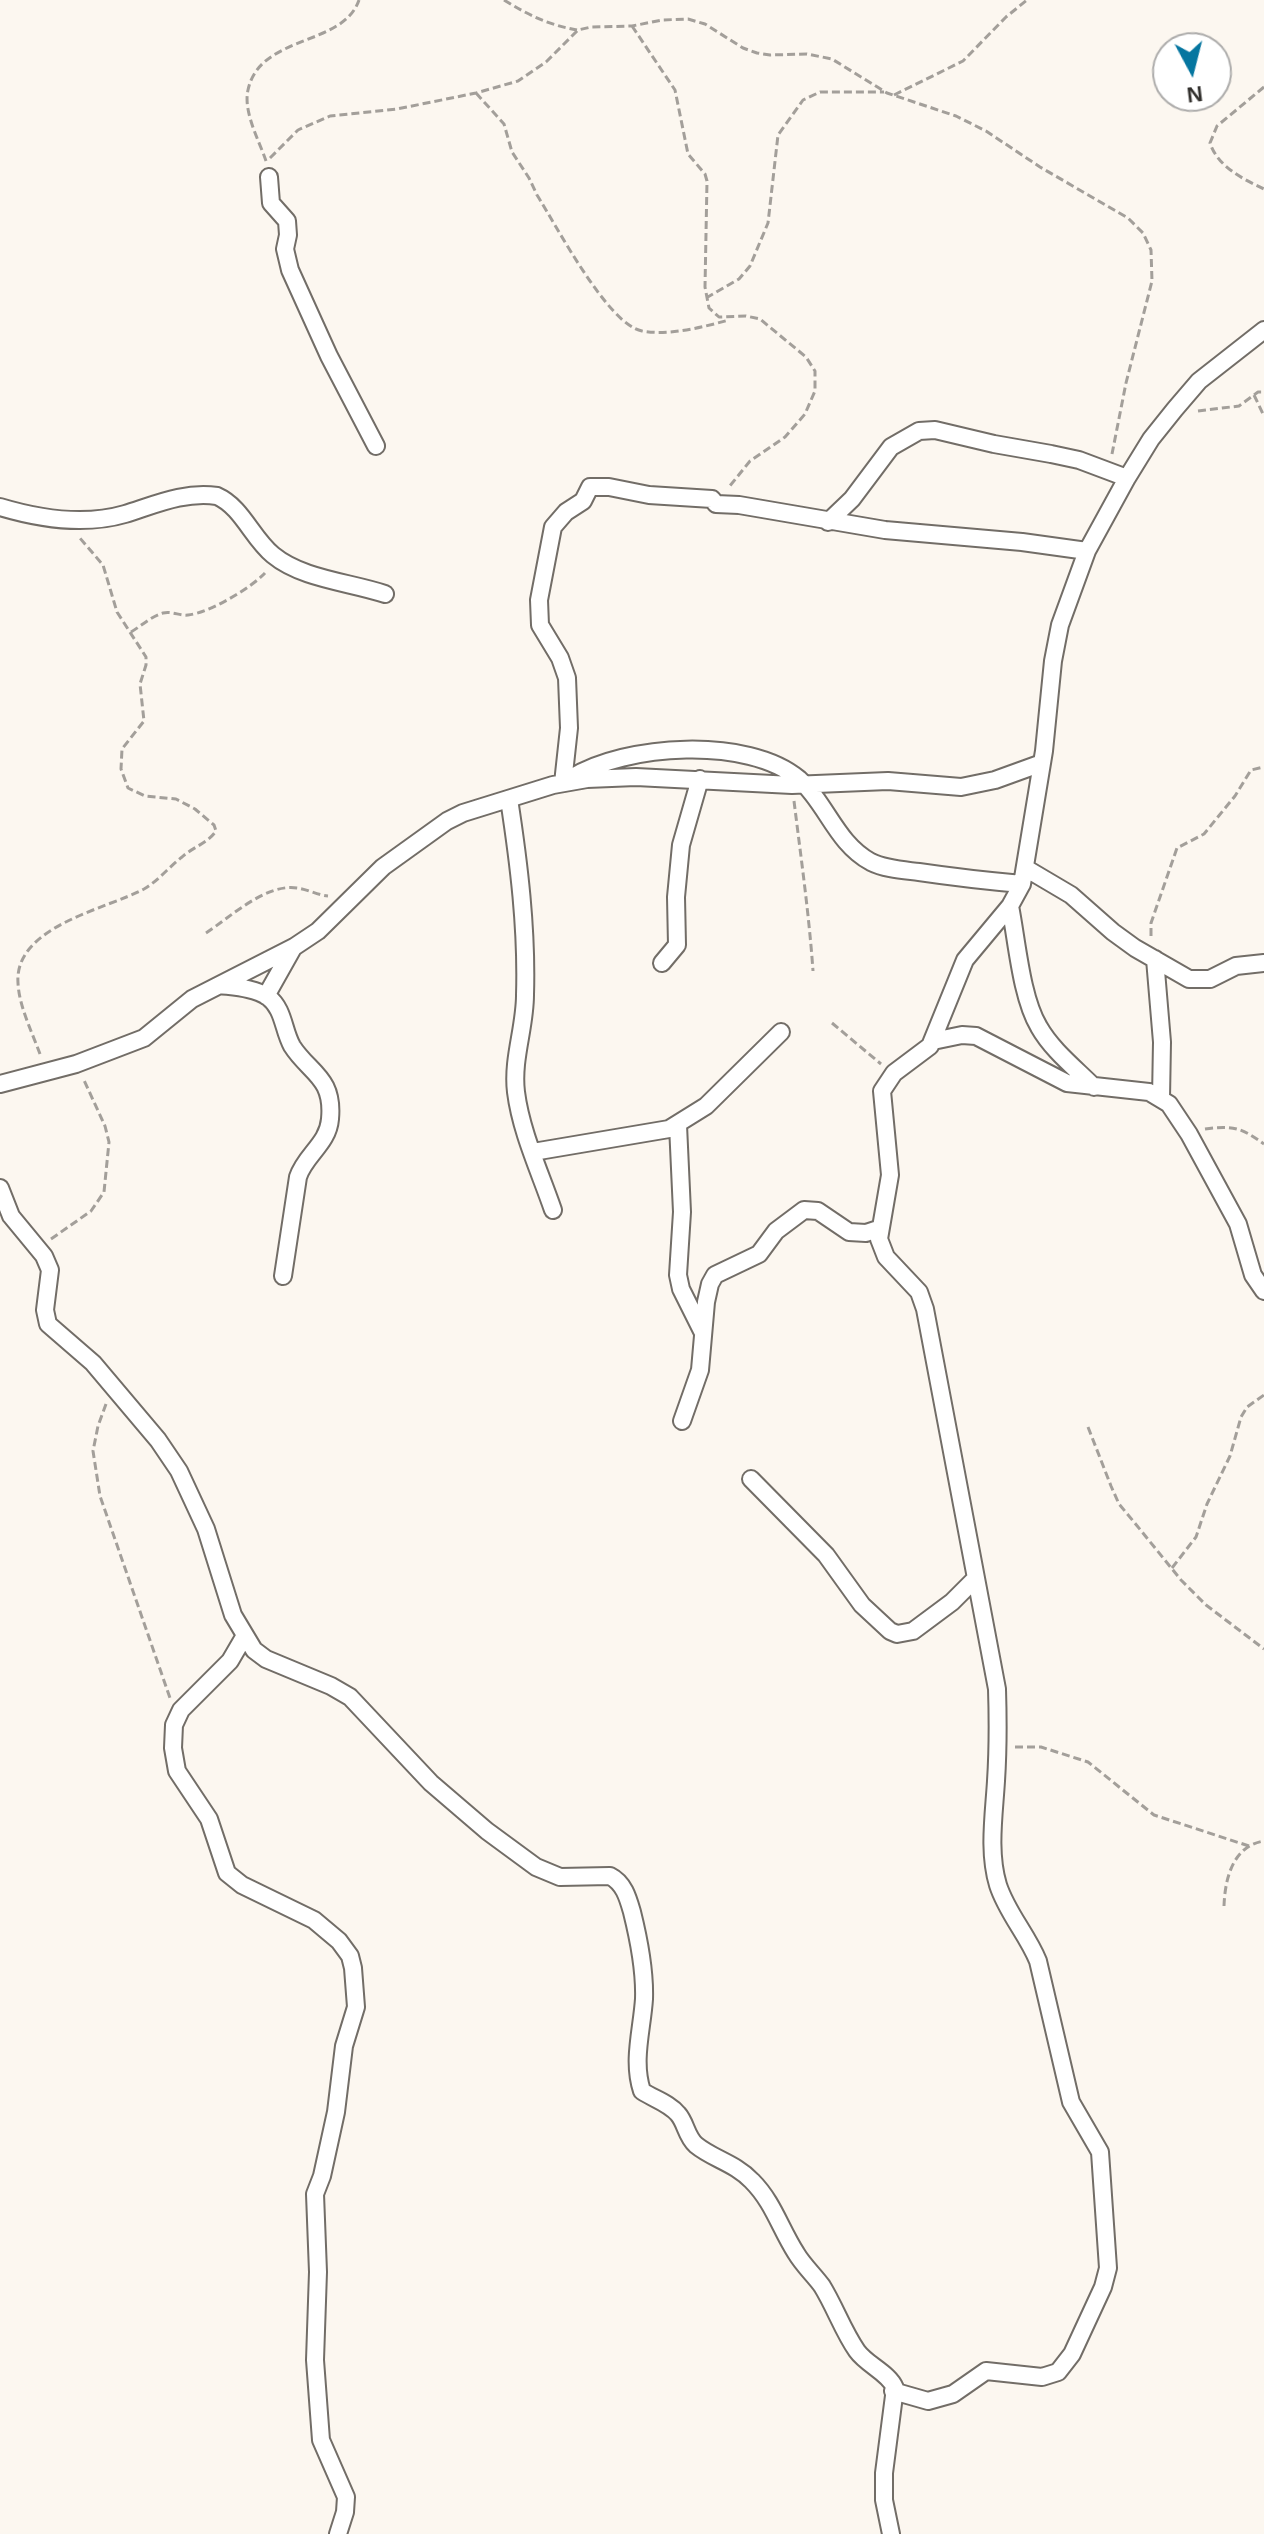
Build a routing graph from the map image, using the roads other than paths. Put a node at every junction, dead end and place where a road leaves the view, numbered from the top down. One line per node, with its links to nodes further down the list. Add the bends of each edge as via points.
1 (269, 177): 3 (street, via 271,203 287,221 290,270)
2 (1264, 330): 4 (street, via 1199,381)
3 (376, 446)
4 (1127, 478): 6 (street, via 1079,460 919,431 891,447); 7 (street)
5 (0, 507): 8 (street, via 62,520 110,517 188,496 217,496 276,558 302,571)
6 (828, 522): 7 (street); 11 (street, via 716,504 712,499 589,487 583,501 554,524 539,600 543,632 567,678)
7 (1087, 551): 9 (street, via 1058,637)
8 (385, 594)
9 (1042, 763): 12 (street, via 961,787 888,781); 14 (street)
10 (700, 779): 11 (street); 12 (street); 18 (street, via 681,845 677,945)
11 (563, 783): 12 (street, via 585,769 657,750 748,756 776,765); 13 (street)
12 (798, 785): 14 (street, via 845,841 874,863 942,876)
13 (509, 799): 16 (street, via 447,821 383,867 318,931); 28 (street, via 525,950 516,1091)
14 (1024, 876): 15 (street); 17 (street, via 1071,895)
15 (1010, 906): 23 (street, via 965,960); 25 (street, via 1034,1018 1053,1046)
16 (294, 947): 20 (street); 21 (street)
17 (1155, 959): 19 (street, via 1184,977 1200,980 1240,965); 26 (street)
18 (662, 963)
19 (1264, 963)
20 (220, 985): 21 (street); 24 (street, via 192,999 144,1038 76,1064)
21 (266, 996): 32 (street, via 280,1012 295,1050 321,1078 331,1112 326,1136 298,1177)
22 (781, 1032): 27 (street, via 717,1096)
23 (933, 1041): 25 (street, via 976,1036 1058,1080); 31 (street, via 884,1085 890,1175)
24 (0, 1084)
25 (1094, 1087): 26 (street)
26 (1161, 1098): 33 (street, via 1189,1134 1238,1224 1253,1275)
27 (678, 1125): 28 (street); 34 (street, via 678,1275)
28 (533, 1152): 30 (street)
29 (0, 1188): 38 (street, via 11,1216 44,1256 50,1273 48,1324 84,1353 179,1471)
30 (553, 1210)
31 (878, 1229): 34 (street, via 849,1232 814,1209 800,1212 759,1254 715,1275); 37 (street, via 886,1257 919,1292 925,1309)
32 (283, 1276)
33 (1264, 1291)
34 (702, 1331): 35 (street, via 700,1370)
35 (682, 1421)
36 (751, 1479): 37 (street, via 826,1555 890,1631 913,1631)
37 (976, 1578): 39 (street, via 997,1689 995,1873 1005,1904 1038,1961 1071,2102 1100,2152 1108,2268 1090,2319 1058,2372 1042,2377 986,2371 953,2394 928,2401)
38 (244, 1637): 39 (street, via 266,1659 350,1697 431,1783 536,1867 560,1877 601,1875 617,1880 628,1899 642,1962 642,2091 677,2112 697,2146 727,2161 770,2201 796,2255 822,2286 855,2349 893,2382); 40 (street, via 230,1661 177,1716 172,1737 177,1771 209,1819 227,1873 314,1920 345,1949 353,1968 356,2007 315,2194 315,2360 321,2440 346,2497)
39 (893, 2391): 41 (street, via 884,2473)
40 (338, 2534)
41 (891, 2534)

